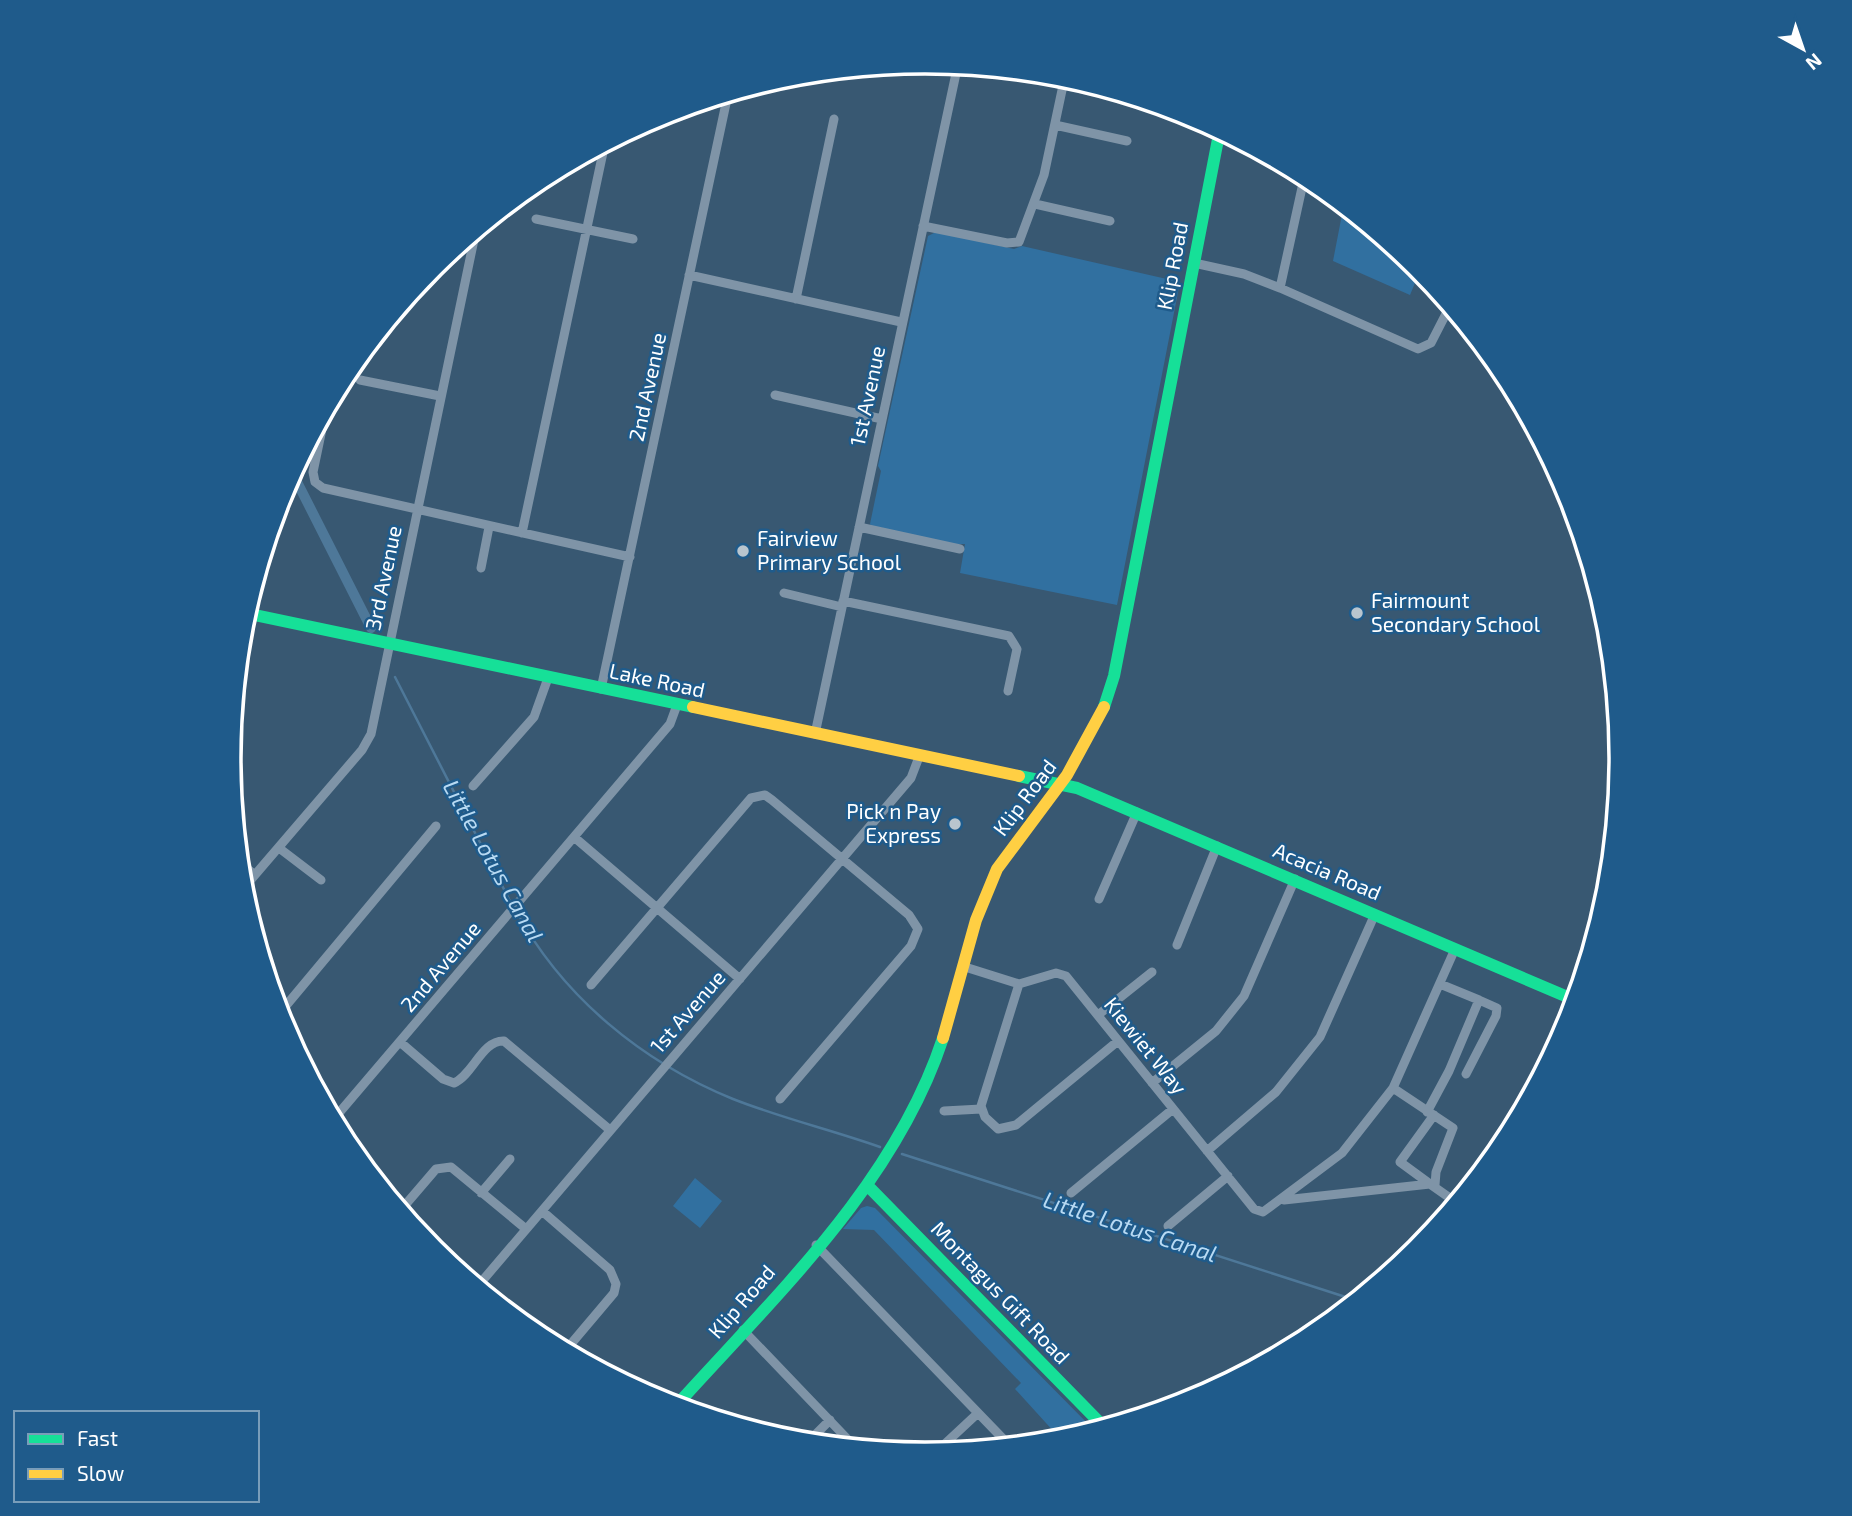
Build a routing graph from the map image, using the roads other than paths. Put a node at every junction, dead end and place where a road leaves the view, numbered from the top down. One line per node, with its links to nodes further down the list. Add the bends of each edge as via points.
1 (956, 75): 13 (street, 1st Avenue)
2 (1063, 88): 5 (street)
3 (726, 104): 18 (street, 2nd Avenue)
4 (834, 119): 20 (street)
5 (1055, 125): 7 (street); 10 (street)
6 (1218, 139): 17 (street, Klip Road)
7 (1127, 141)
8 (603, 155): 14 (street)
9 (1302, 187): 19 (street)
10 (1035, 204): 12 (street); 13 (street, via 1023,236 1013,244)
11 (536, 219): 14 (street)
12 (1110, 221)
13 (923, 226): 22 (street, 1st Avenue)
14 (586, 229): 15 (street); 31 (street)
15 (632, 239)
16 (473, 245): 25 (street, 3rd Avenue)
17 (1194, 263): 19 (street); 45 (street, Klip Road, via 1108,696 1094,733)
18 (689, 275): 20 (street); 33 (street, 2nd Avenue)
19 (1280, 288): 21 (street, via 1418,349 1431,343)
20 (796, 299): 22 (street)
21 (1447, 314)
22 (901, 322): 26 (street, 1st Avenue)
23 (360, 380): 25 (street)
24 (775, 395): 26 (street)
25 (440, 396): 28 (street, 3rd Avenue)
26 (882, 419): 30 (street, 1st Avenue)
27 (319, 441): 28 (street, via 313,472 323,488)
28 (417, 507): 29 (street, via 425,513); 38 (street, 3rd Avenue)
29 (489, 527): 31 (street); 34 (street)
30 (859, 527): 32 (street); 36 (street, 1st Avenue)
31 (522, 533): 33 (street)
32 (960, 549)
33 (629, 556): 40 (street, 2nd Avenue)
34 (481, 568)
35 (784, 593): 36 (street)
36 (842, 604): 41 (street, via 1012,638 1017,649); 43 (street, 1st Avenue)
37 (257, 616): 38 (street, Lake Road)
38 (388, 644): 39 (street, Lake Road); 51 (street, 3rd Avenue, via 368,741)
39 (548, 678): 40 (street, Lake Road); 46 (street, via 534,717)
40 (601, 689): 42 (street, Lake Road)
41 (1008, 691)
42 (677, 705): 43 (street, Lake Road); 49 (street, 2nd Avenue, via 670,724)
43 (815, 734): 44 (street, Lake Road)
44 (919, 757): 45 (street, Lake Road); 52 (street, 1st Avenue, via 911,778)
45 (1061, 785): 47 (street, Acacia Road); 63 (street, Klip Road, via 998,869 980,911)
46 (473, 786)
47 (1137, 812): 50 (street, Acacia Road); 58 (street)
48 (436, 826): 71 (street)
49 (574, 837): 59 (street); 74 (street, 2nd Avenue)
50 (1217, 846): 56 (street, Acacia Road); 61 (street)
51 (279, 848): 54 (street, 3rd Avenue); 57 (street)
52 (841, 859): 59 (street, via 772,800 759,795 744,806); 65 (street, 1st Avenue); 78 (street, via 909,915 918,929 917,938)
53 (251, 872): 54 (street)
54 (255, 875): 55 (street, 3rd Avenue)
55 (252, 878)
56 (1295, 879): 60 (street, Acacia Road); 76 (street, via 1244,996 1216,1031)
57 (321, 880)
58 (1099, 899)
59 (658, 908): 65 (street); 68 (street)
60 (1375, 914): 62 (street, Acacia Road); 85 (street, via 1320,1037 1276,1092)
61 (1177, 945)
62 (1455, 949): 67 (street); 69 (street, Acacia Road)
63 (965, 967): 66 (street); 88 (street, Klip Road, via 936,1058 897,1140)
64 (1152, 972): 72 (street)
65 (740, 979): 84 (street, 1st Avenue)
66 (1019, 984): 72 (street, Kiewiet Way, via 1062,973); 79 (street)
67 (1440, 984): 70 (street); 77 (street)
68 (591, 985)
69 (1567, 997)
70 (1479, 1000): 75 (street, via 1497,1009 1496,1016); 83 (street)
71 (288, 1004)
72 (1098, 1016): 73 (street, Kiewiet Way)
73 (1118, 1041): 76 (street, Kiewiet Way); 79 (street, via 1016,1125 998,1129)
74 (400, 1042): 82 (street, 2nd Avenue); 84 (street, via 454,1083 493,1044 504,1041)
75 (1466, 1074)
76 (1152, 1083): 80 (street, Kiewiet Way)
77 (1393, 1088): 83 (street); 93 (street, via 1342,1153)
78 (780, 1099)
79 (981, 1109): 81 (street)
80 (1174, 1109): 85 (street, Kiewiet Way); 91 (street)
81 (944, 1111)
82 (340, 1112)
83 (1430, 1114): 89 (street, via 1453,1129); 89 (street, via 1400,1162)
84 (610, 1130): 95 (street, 1st Avenue)
85 (1207, 1151): 87 (street, Kiewiet Way)
86 (510, 1159): 90 (street)
87 (1228, 1176): 93 (street, Kiewiet Way, via 1254,1209 1269,1210); 96 (street)
88 (867, 1185): 98 (street, Klip Road); 105 (street, Montagus Gift Road)
89 (1433, 1185): 92 (street); 93 (street)
90 (481, 1193): 94 (street, via 451,1167 443,1166); 97 (street)
91 (1072, 1193)
92 (1450, 1198)
93 (1282, 1200)
94 (406, 1203)
95 (542, 1211): 97 (street, 1st Avenue); 101 (street, via 610,1270 615,1284 614,1293)
96 (1168, 1226)
97 (526, 1229): 99 (street, 1st Avenue)
98 (816, 1245): 100 (street, Klip Road); 103 (street)
99 (483, 1280)
100 (743, 1330): 102 (street, Klip Road); 104 (street)
101 (572, 1343)
102 (683, 1397)
103 (978, 1413): 108 (street); 109 (street)
104 (830, 1420): 106 (street); 107 (street)
105 (1097, 1420)
106 (817, 1433)
107 (847, 1438)
108 (1002, 1438)
109 (947, 1442)

